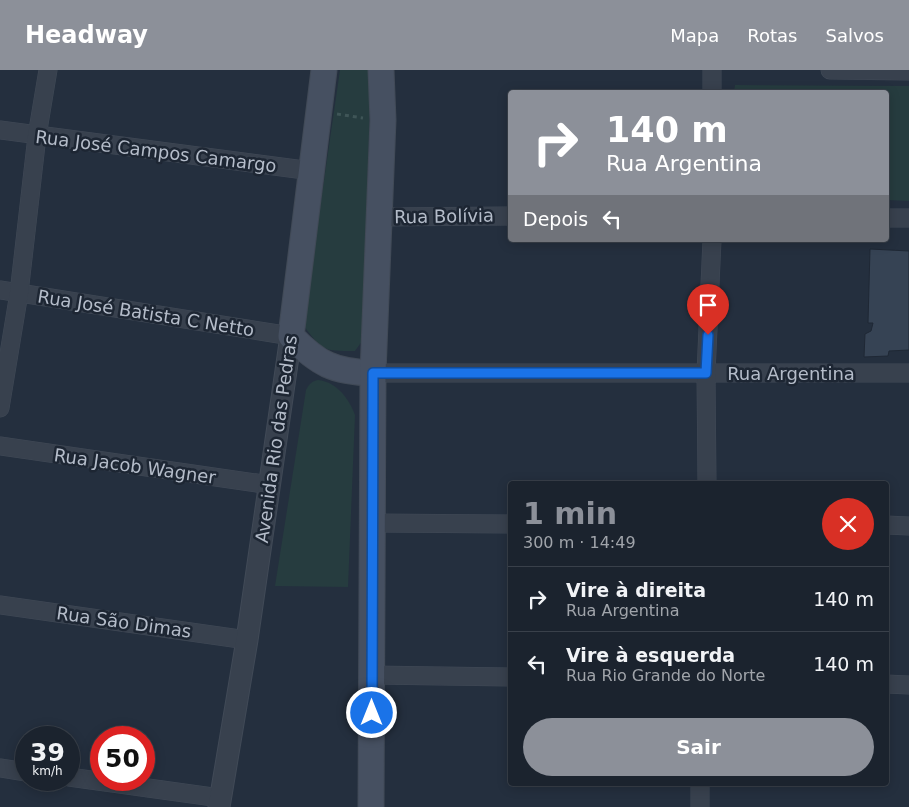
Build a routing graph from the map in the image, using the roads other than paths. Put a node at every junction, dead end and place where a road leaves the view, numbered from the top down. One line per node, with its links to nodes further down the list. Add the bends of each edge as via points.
1 (48, 70): 9 (street)
2 (324, 70): 10 (main road, Avenida Rio das Pedras)
3 (381, 70): 12 (main road, via 383,120)
4 (712, 70): 7 (street)
5 (830, 70): 6 (street)
6 (909, 71)
7 (712, 90)
8 (0, 130): 9 (street, Rua José Campos Camargo)
9 (37, 136): 10 (street, Rua José Campos Camargo); 17 (street)
10 (312, 171): 18 (main road, Avenida Rio das Pedras)
11 (508, 216): 12 (street, Rua Bolívia)
12 (379, 217): 19 (main road)
13 (889, 218): 14 (street)
14 (909, 218)
15 (712, 242): 20 (street)
16 (0, 290): 17 (street, Rua José Batista C Netto)
17 (19, 292): 18 (street, Rua José Batista C Netto); 22 (street)
18 (291, 336): 19 (main road, via 307,353 327,366 349,372); 25 (street, Avenida Rio das Pedras)
19 (373, 373): 20 (street, Rua Argentina); 26 (main road)
20 (706, 373): 21 (street, Rua Argentina); 24 (street)
21 (909, 373)
22 (0, 408)
23 (0, 446): 25 (street, Rua Jacob Wagner)
24 (708, 481)
25 (270, 485): 31 (street, Avenida Rio das Pedras)
26 (372, 523): 27 (street); 32 (main road)
27 (508, 524)
28 (889, 526): 29 (street)
29 (909, 526)
30 (0, 605): 31 (street, Rua São Dimas)
31 (247, 640): 40 (street, Avenida Rio das Pedras)
32 (372, 675): 33 (street); 41 (main road)
33 (508, 677)
34 (889, 684): 35 (street)
35 (909, 685)
36 (0, 768): 37 (street)
37 (15, 770)
38 (80, 779): 40 (street)
39 (700, 786): 42 (street)
40 (219, 802)
41 (371, 807)
42 (700, 807)

